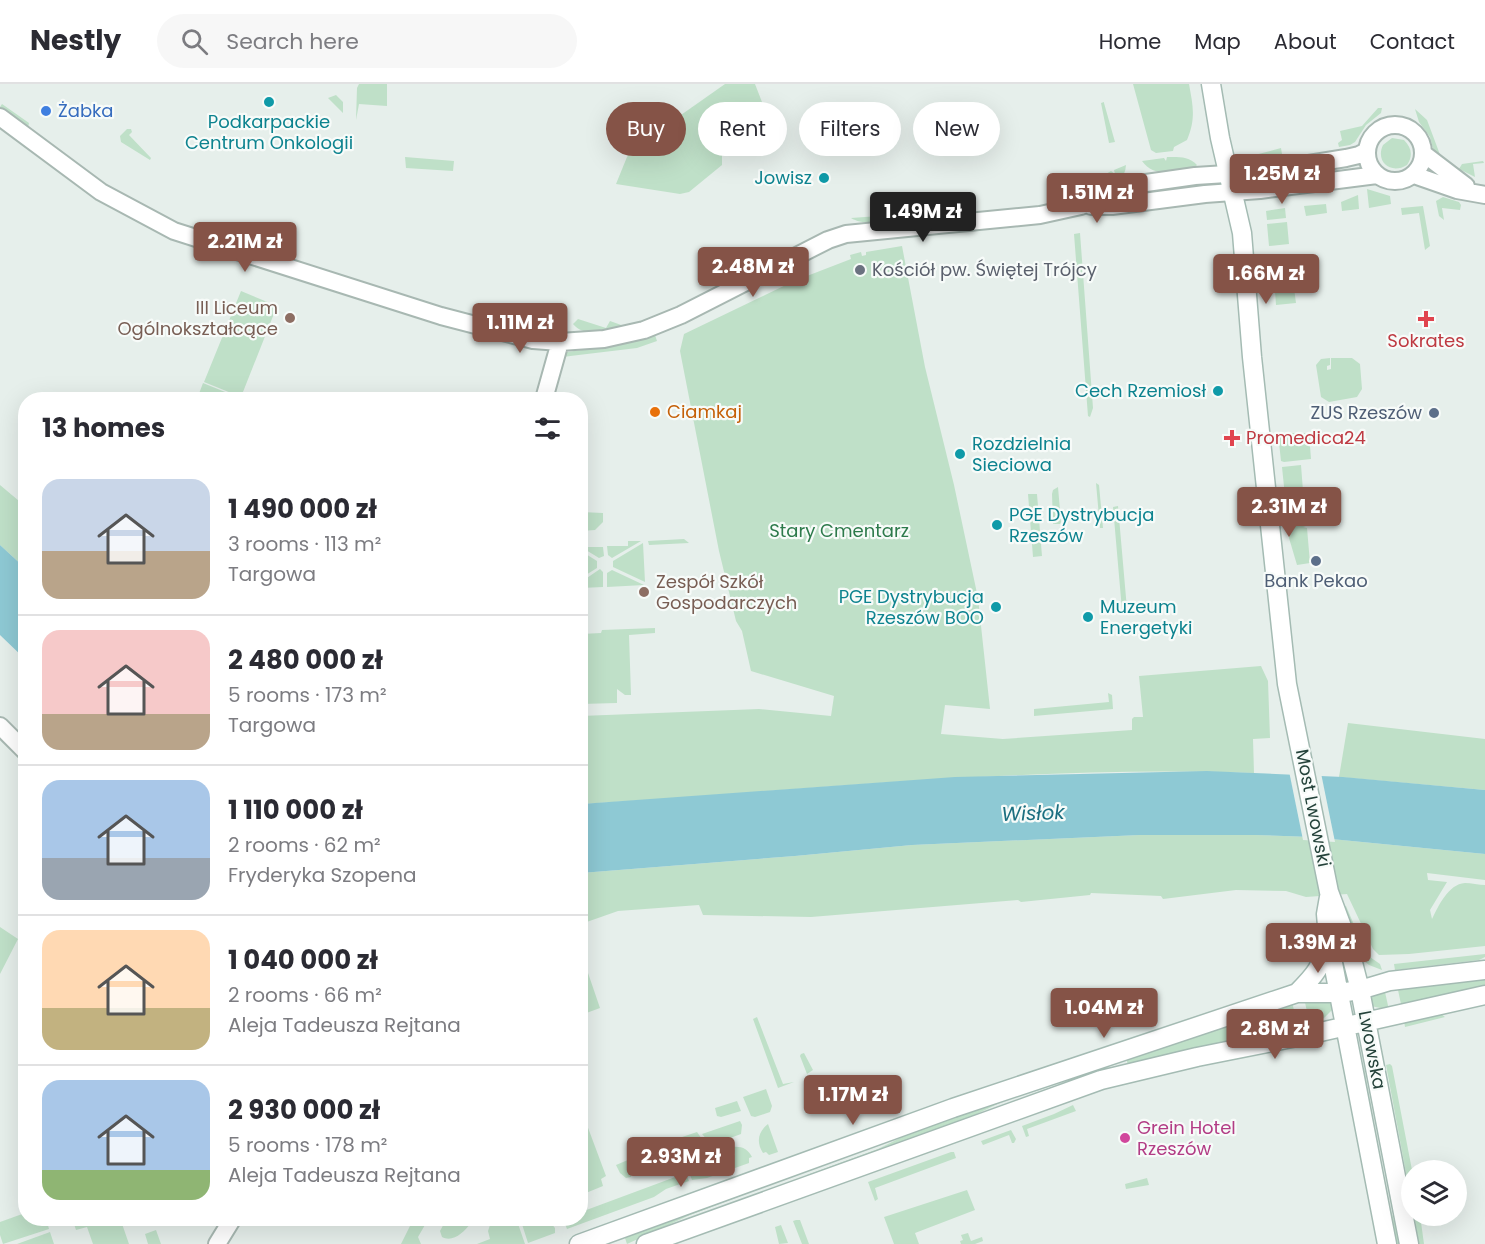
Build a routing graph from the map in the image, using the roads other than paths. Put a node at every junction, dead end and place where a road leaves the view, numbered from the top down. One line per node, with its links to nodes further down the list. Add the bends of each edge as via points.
1 (1210, 84): 5 (main road, Most Lwowski)
2 (0, 117): 11 (street, via 101,192 174,231 441,316 533,340)
3 (1367, 151): 4 (street, via 1375,133 1393,125 1406,127 1417,135); 5 (street, via 1335,160); 6 (street, via 1369,164)
4 (1424, 154): 7 (street); 9 (street)
5 (1229, 174): 8 (main road, Most Lwowski); 10 (street, via 1139,184)
6 (1377, 175): 7 (street, via 1390,182); 8 (street)
7 (1414, 175): 9 (street)
8 (1234, 192): 10 (street); 15 (main road, Most Lwowski, via 1242,233 1281,640)
9 (1481, 195)
10 (1081, 206): 11 (street, via 1040,215 846,234 663,323 604,339)
11 (560, 342): 12 (street)
12 (546, 392)
13 (0, 726): 14 (street)
14 (18, 744)
15 (1329, 892): 16 (main road, Lwowska); 17 (main road, Lwowska)
16 (1328, 937): 21 (main road, via 1321,965); 22 (main road, Lwowska)
17 (1348, 943): 19 (main road, via 1368,970); 20 (main road, Lwowska)
18 (1485, 970): 19 (main road)
19 (1390, 981): 20 (main road)
20 (1360, 990): 22 (main road); 24 (main road, Lwowska)
21 (1297, 993): 22 (main road); 28 (main road, via 953,1108)
22 (1339, 993): 25 (main road, Lwowska)
23 (1485, 995): 24 (main road)
24 (1366, 1021): 25 (main road); 31 (main road, Lwowska)
25 (1346, 1025): 29 (main road, via 1084,1085); 30 (main road, Lwowska)
26 (228, 1226): 27 (street)
27 (217, 1244)
28 (579, 1244)
29 (646, 1244)
30 (1387, 1244)
31 (1409, 1244)

